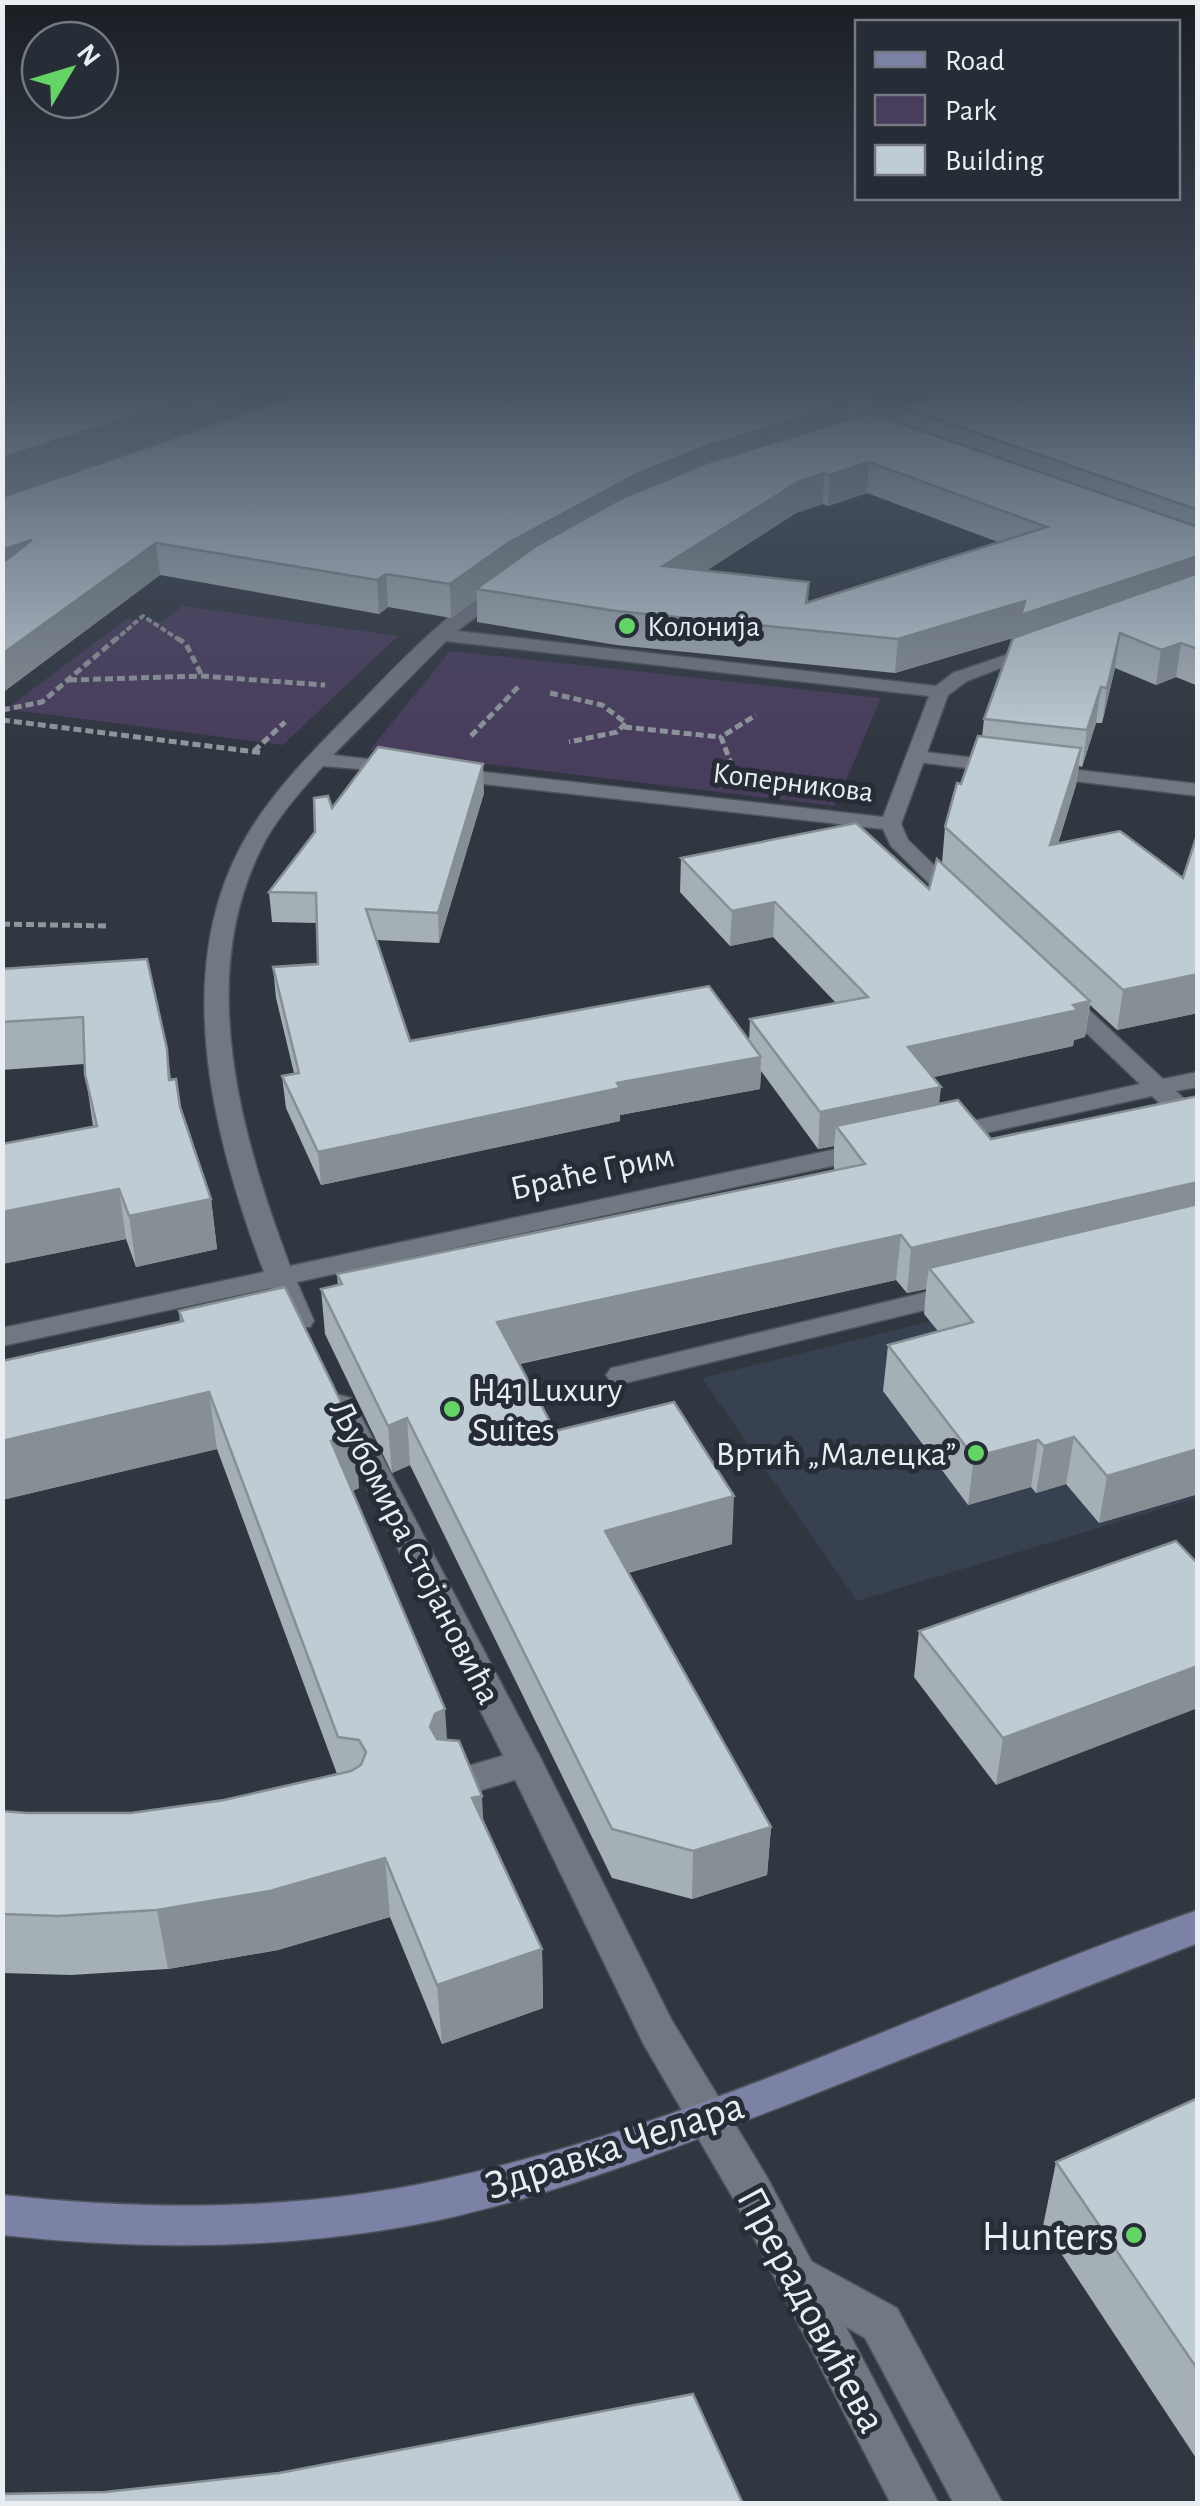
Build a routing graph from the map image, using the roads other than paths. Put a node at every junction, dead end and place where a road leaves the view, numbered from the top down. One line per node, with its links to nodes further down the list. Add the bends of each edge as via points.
1 (526, 573): 2 (street)
2 (443, 634): 4 (street); 6 (street)
3 (1051, 645): 4 (street, via 960,677)
4 (940, 692): 5 (street)
5 (916, 757): 7 (street); 8 (street)
6 (318, 759): 8 (street, Коперникова); 14 (street, via 246,856 218,962 220,1055 245,1172)
7 (1198, 790)
8 (891, 824): 9 (street, Коперникова, via 898,842)
9 (970, 910)
10 (1042, 979): 12 (street)
11 (1198, 1080): 12 (street, Браће Грим)
12 (1158, 1088): 13 (street); 14 (street, Браће Грим)
13 (1198, 1126)
14 (279, 1276): 16 (street, Браће Грим); 17 (street)
15 (986, 1286): 18 (street)
16 (2, 1337)
17 (311, 1343)
18 (621, 1375)
19 (327, 1377): 20 (street, Љубомира Стојановића)
20 (526, 1763): 21 (street); 23 (street, Љубомира Стојановића, via 657,2031)
21 (455, 1784)
22 (1198, 1926): 23 (main road, Здравка Челара)
23 (708, 2117): 24 (main road, Здравка Челара, via 494,2187 331,2217 120,2226); 25 (street, Прерадовићева)
24 (2, 2215)
25 (794, 2274): 26 (street, Прерадовићева); 27 (street, via 881,2324)
26 (916, 2504)
27 (980, 2504)

